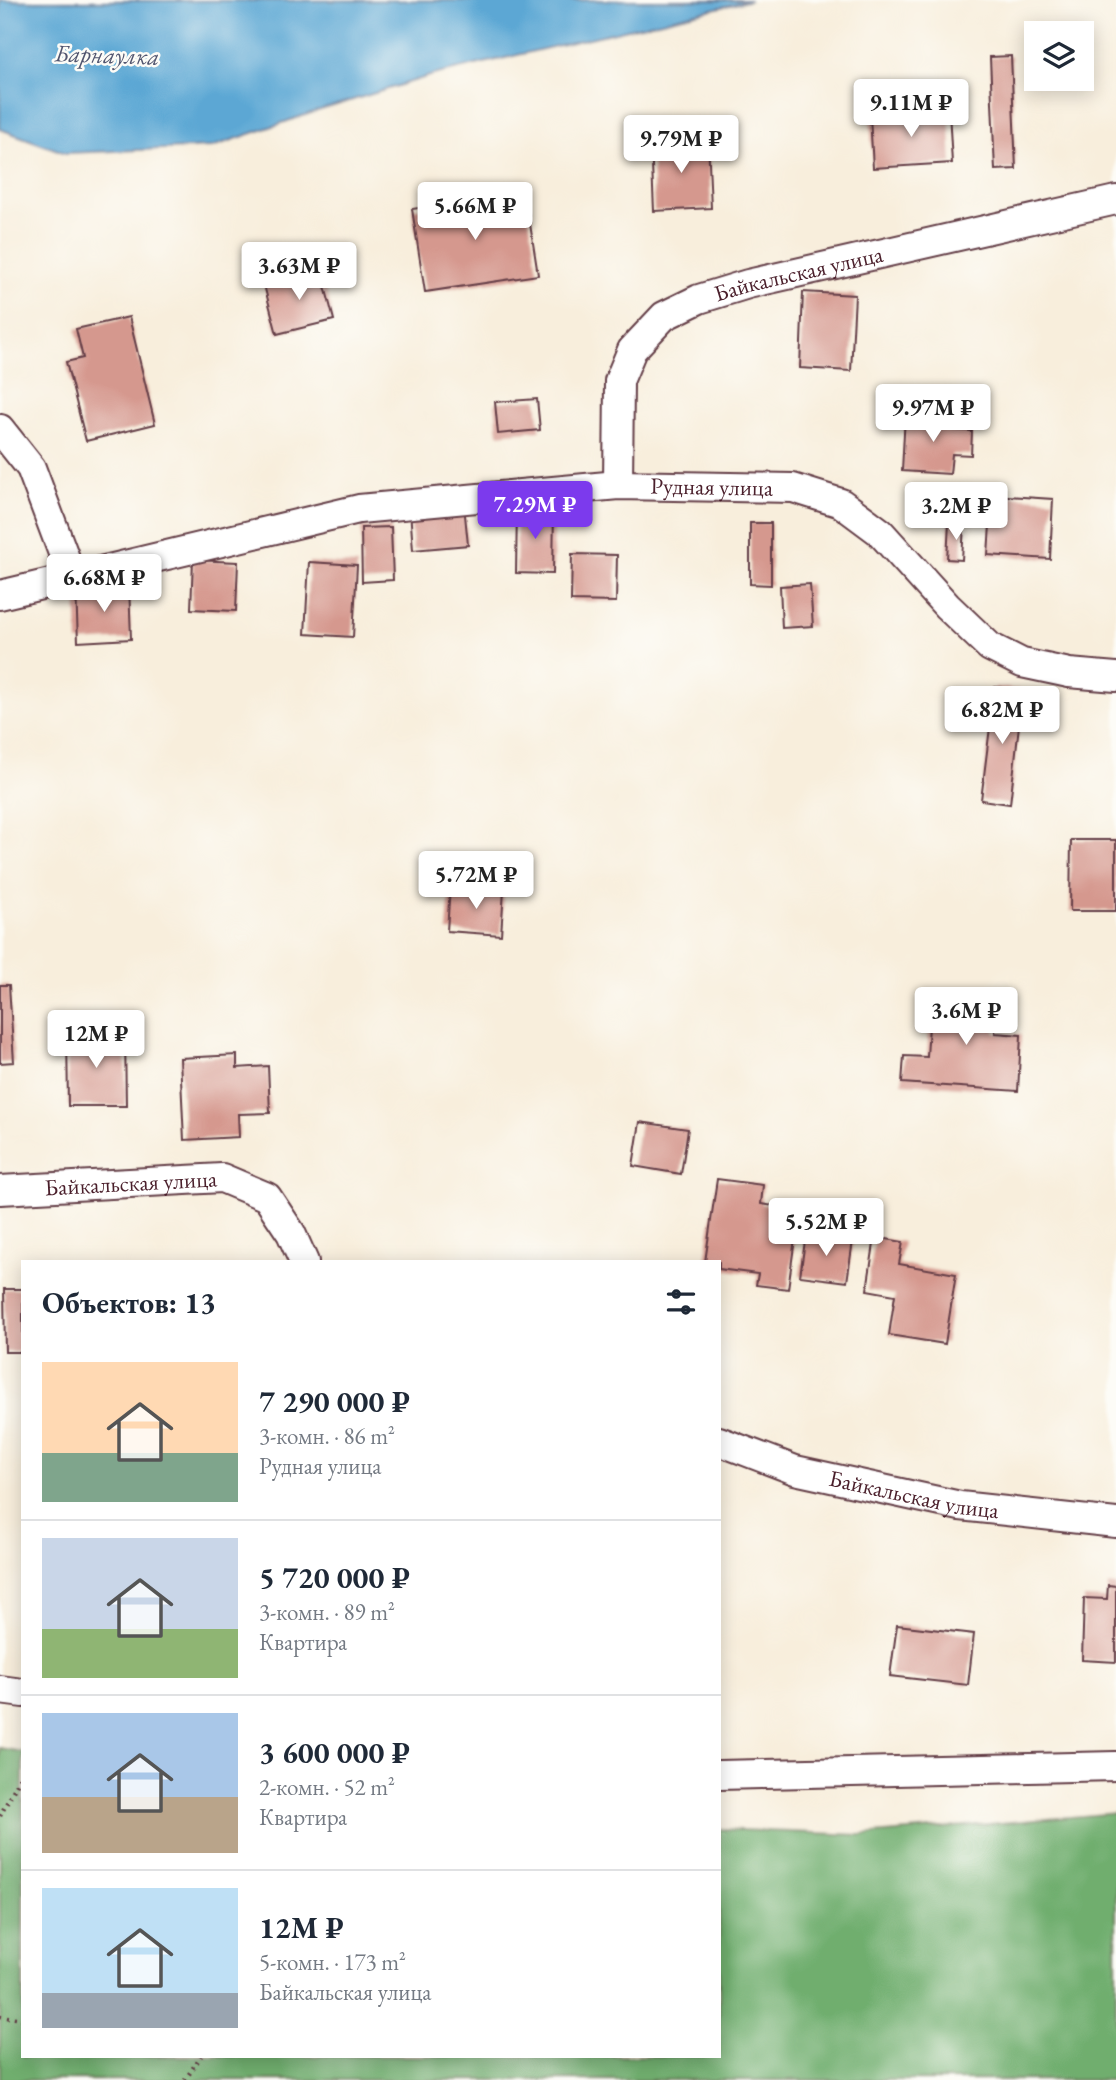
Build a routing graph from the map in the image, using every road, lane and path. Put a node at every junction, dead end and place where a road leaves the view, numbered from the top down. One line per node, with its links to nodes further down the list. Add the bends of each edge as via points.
1 (1116, 201): 3 (street, Байкальская улица, via 748,285 699,299 664,316 632,351 619,381)
2 (0, 429): 4 (street, via 31,468)
3 (618, 485): 4 (street, Рудная улица, via 359,509); 6 (street, Рудная улица, via 793,488 841,503 880,532 990,647 1022,663)
4 (72, 577): 5 (street, Рудная улица)
5 (0, 594)
6 (1116, 677)
7 (0, 1190): 8 (street, Байкальская улица, via 222,1178 267,1197)
8 (303, 1260)
9 (721, 1442): 10 (street, Байкальская улица, via 796,1470 960,1506)
10 (1116, 1523)
11 (0, 1690): 12 (street)
12 (21, 1693)
13 (1116, 1766): 14 (street)
14 (721, 1775)
15 (21, 1776): 16 (path)
16 (0, 1816)
17 (0, 2016): 18 (path)
18 (21, 2019)
19 (200, 2058): 20 (path)
20 (186, 2080)

